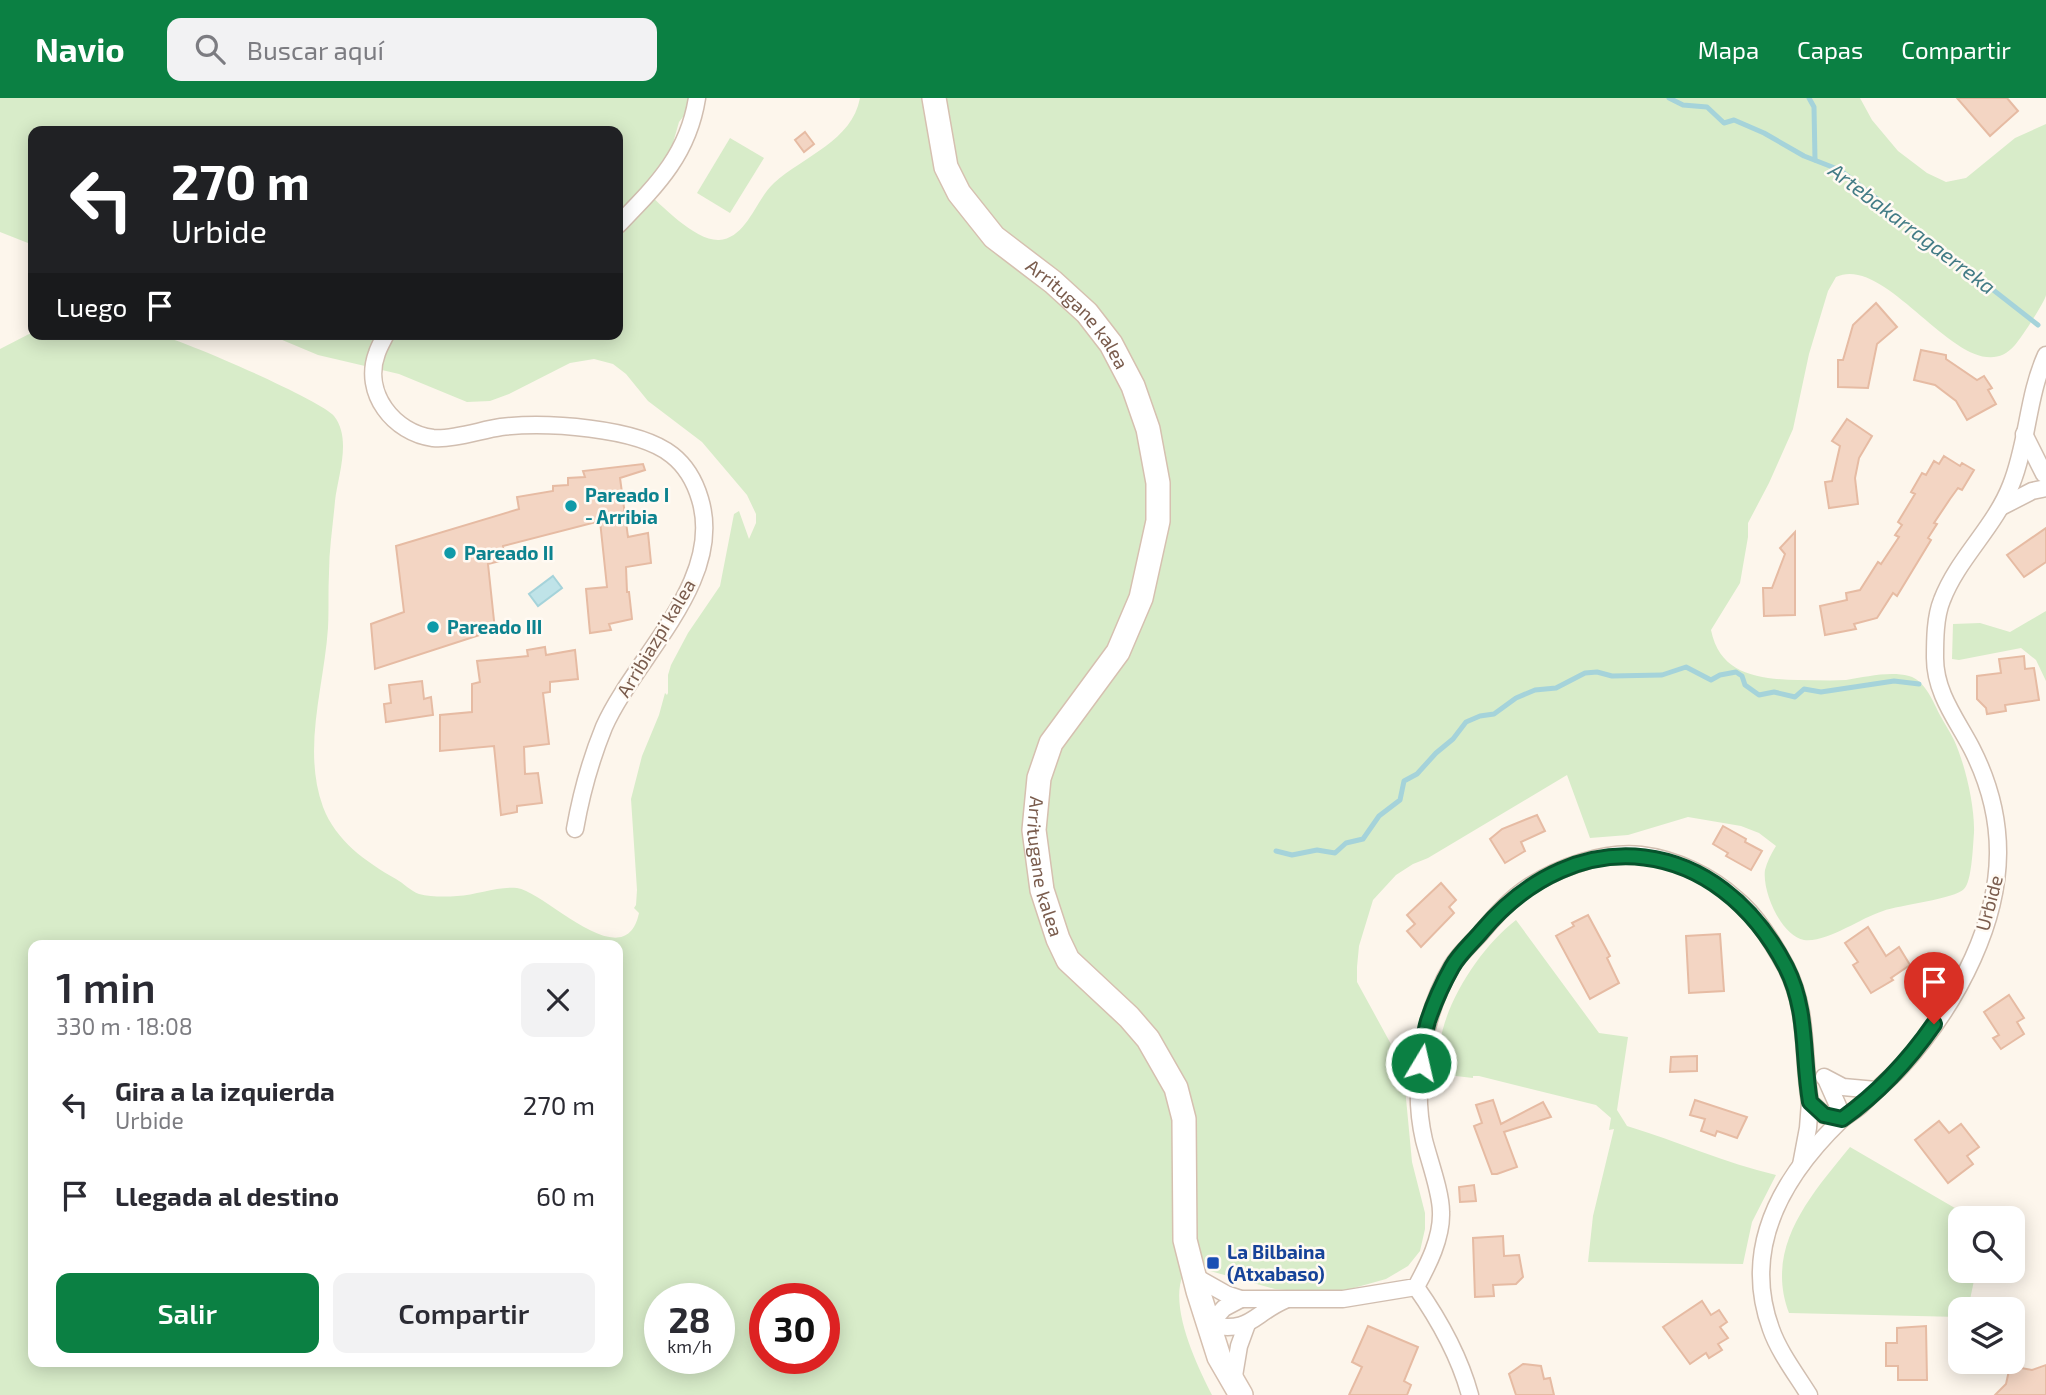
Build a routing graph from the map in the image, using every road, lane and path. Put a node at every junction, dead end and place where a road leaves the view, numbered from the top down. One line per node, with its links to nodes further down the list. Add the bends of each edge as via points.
1 (698, 98): 3 (street, via 685,140 664,177)
2 (934, 98): 17 (street, Arritugane kalea, via 946,167 959,193 995,237 1053,282 1095,323 1133,386 1149,429 1158,483 1158,521 1141,598 1118,652 1051,743 1039,778 1034,830 1042,890 1068,960 1148,1039 1176,1088 1184,1119 1185,1240)
3 (623, 220)
4 (383, 340): 10 (street, Arribiazpi kalea, via 373,375 378,397 390,418 419,435 438,438 544,425 599,430 654,444 672,455 696,486 704,511 704,541 695,572 668,625 604,727)
5 (2046, 355): 6 (street, Urbide)
6 (2023, 439): 7 (street, Urbide); 8 (street)
7 (2016, 468): 8 (street, via 2022,479); 9 (street, Urbide)
8 (2044, 482): 9 (street)
9 (2001, 507): 13 (street, Urbide, via 1951,579 1940,603 1935,661 1940,687 1973,750 1995,812 2000,858 1996,892 1973,958 1948,1003 1919,1046)
10 (575, 829)
11 (1807, 1061): 12 (street); 14 (street); 18 (street, via 1796,991 1773,944 1736,898 1691,869 1640,855 1607,858 1573,865 1530,886 1502,908 1453,965 1428,1022 1418,1083 1423,1136 1441,1211 1438,1235)
12 (1826, 1079): 13 (street, via 1843,1087); 15 (street)
13 (1876, 1090): 15 (street, Urbide)
14 (1810, 1102): 15 (street, via 1824,1115); 16 (street)
15 (1842, 1119): 16 (street, Urbide)
16 (1800, 1167): 25 (street, Urbide, via 1770,1216 1760,1265 1771,1330)
17 (1194, 1276): 19 (street); 22 (street, Arritugane kalea)
18 (1416, 1287): 20 (street, via 1362,1297); 24 (street, via 1450,1340)
19 (1241, 1299): 20 (street); 22 (street, via 1224,1308)
20 (1288, 1299): 21 (street)
21 (1247, 1324): 22 (street, via 1231,1328); 23 (street, via 1240,1346)
22 (1209, 1325): 23 (street, Arritugane kalea, via 1219,1357)
23 (1237, 1388)
24 (1470, 1395)
25 (1809, 1395)

